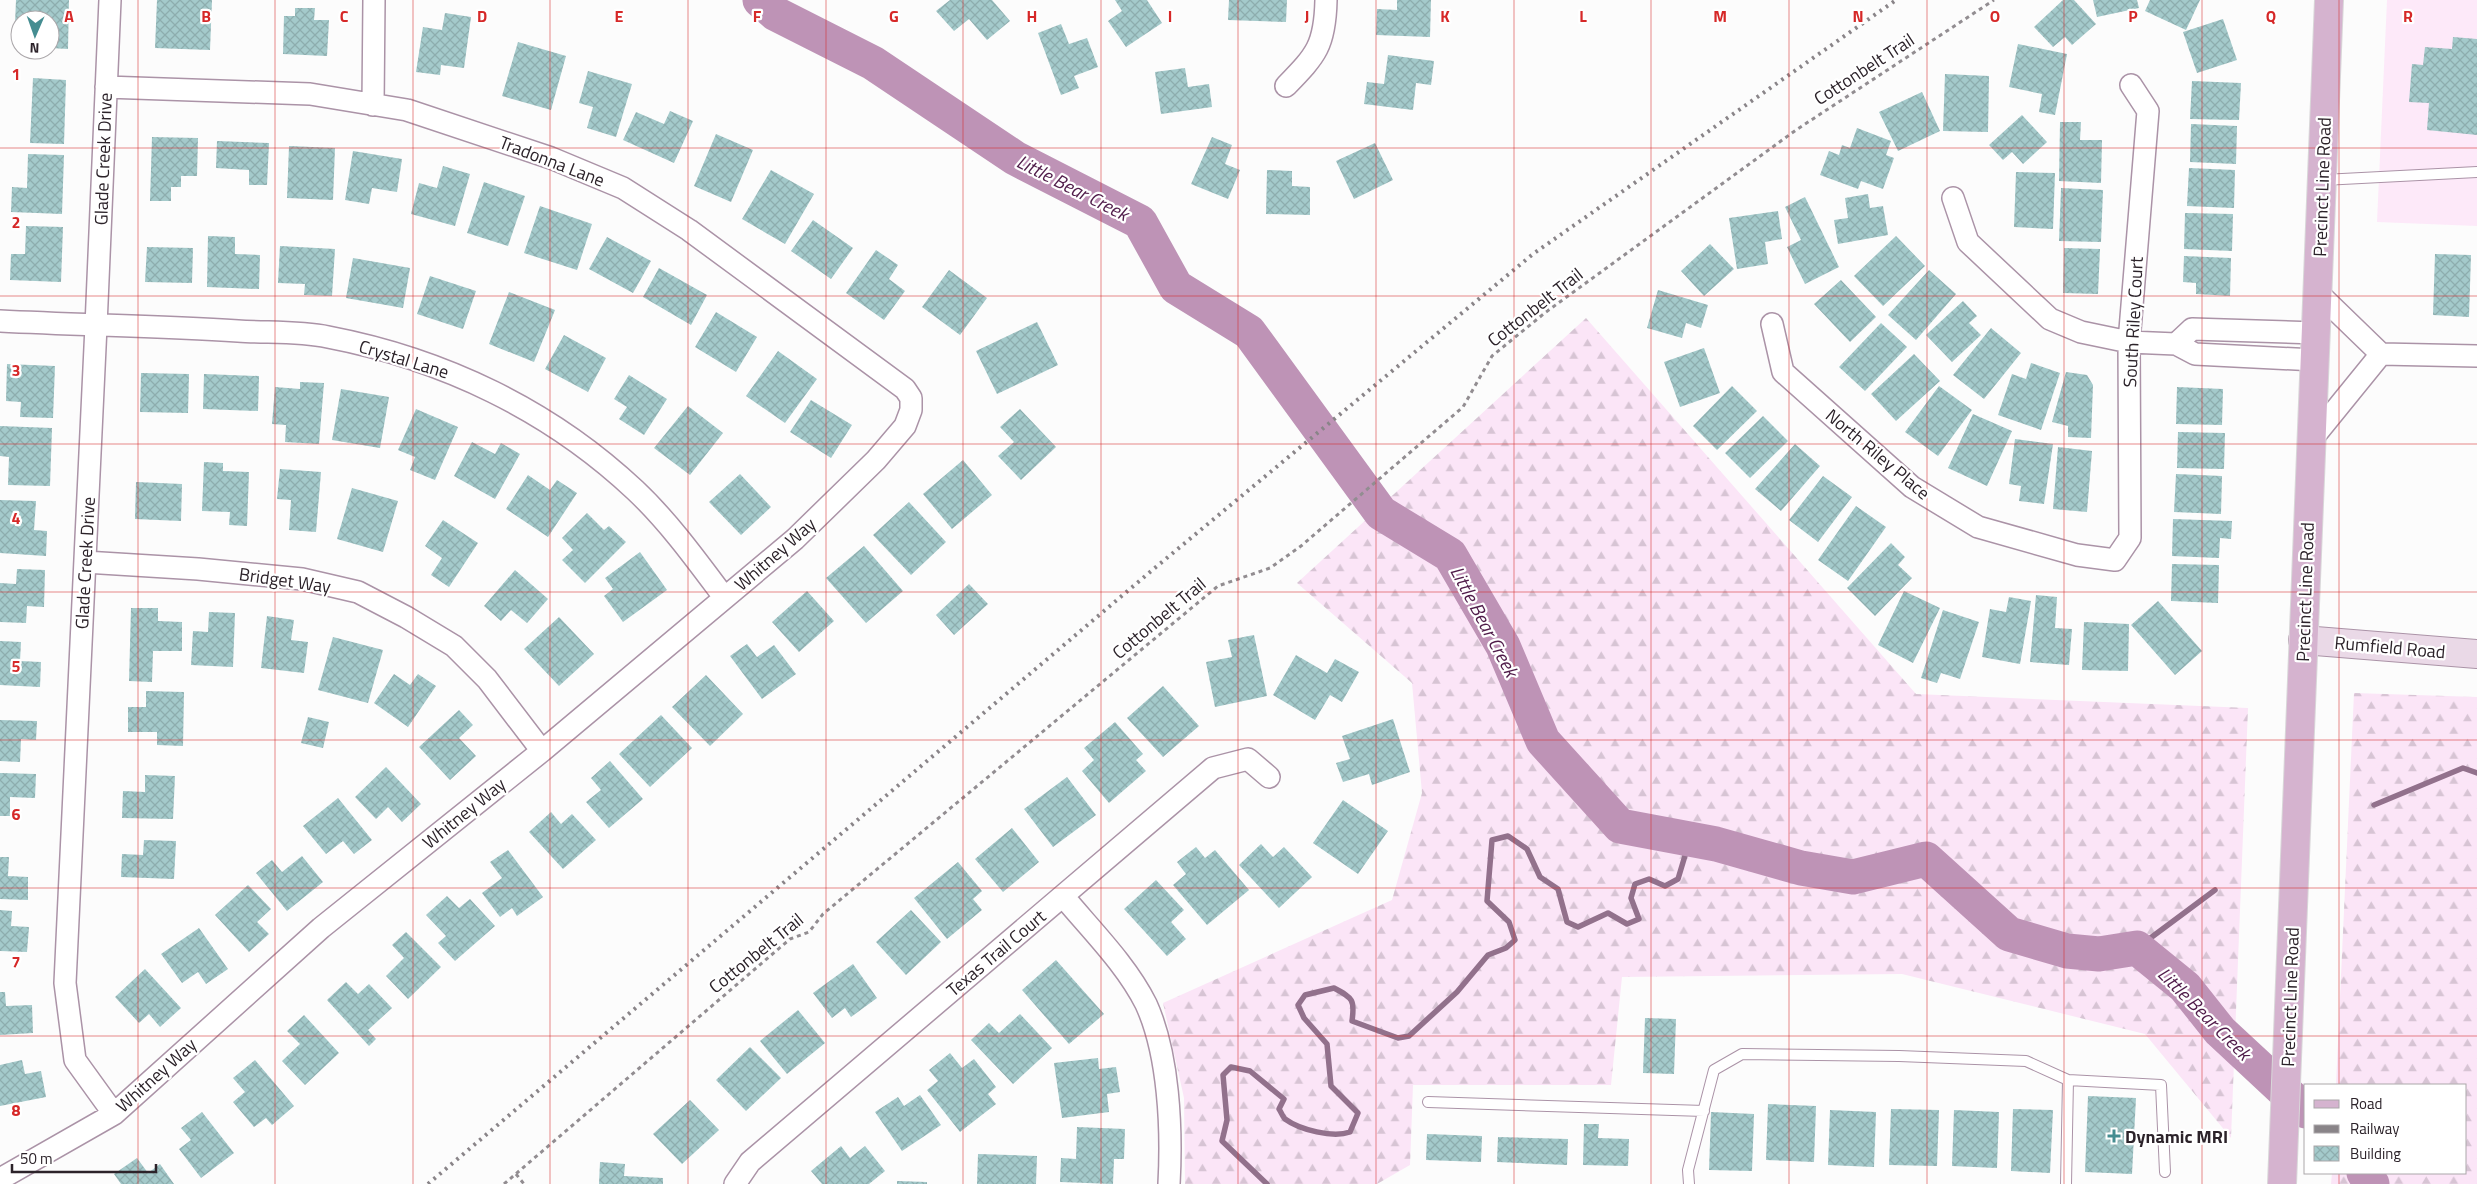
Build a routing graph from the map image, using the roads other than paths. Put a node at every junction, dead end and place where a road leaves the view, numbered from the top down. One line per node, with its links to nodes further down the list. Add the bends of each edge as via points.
1 (110, 0): 7 (street, Glade Creek Drive)
2 (374, 0): 8 (street)
3 (1326, 0): 6 (street, via 1321,43 1313,58)
4 (2329, 0): 10 (main road, Precinct Line Road)
5 (2131, 85): 17 (street, South Riley Court, via 2148,112)
6 (1286, 86)
7 (106, 87): 8 (street, Tradonna Lane, via 310,94); 15 (street, Glade Creek Drive)
8 (372, 105): 22 (street, Tradonna Lane, via 407,110 551,158 623,188 689,230 905,389 911,410)
9 (2477, 172): 10 (lane)
10 (2322, 180): 12 (main road, Precinct Line Road)
11 (1953, 198): 17 (street, via 1968,242 2050,319 2081,332)
12 (2318, 293): 16 (main road, Precinct Line Road); 19 (street)
13 (0, 321): 15 (street, Crystal Lane)
14 (1772, 324): 24 (street, North Riley Place, via 1783,372 1912,487 1978,527 2077,555)
15 (96, 326): 25 (street, Glade Creek Drive); 26 (street, Crystal Lane, via 326,336 442,368 499,394 590,450 637,492 685,546)
16 (2316, 333): 18 (street, via 2192,329); 21 (main road, Precinct Line Road)
17 (2129, 342): 18 (street); 24 (street, South Riley Court, via 2130,538)
18 (2176, 344): 21 (street, via 2195,354)
19 (2381, 354): 20 (street); 23 (street)
20 (2477, 356)
21 (2315, 360): 23 (main road, Precinct Line Road)
22 (907, 420): 26 (street, Whitney Way, via 876,460 802,533)
23 (2312, 439): 27 (main road, Precinct Line Road)
24 (2115, 560)
25 (85, 562): 29 (street, Bridget Way, via 302,579 358,592 454,646 487,679); 35 (street, Glade Creek Drive, via 65,984 75,1060)
26 (724, 597): 29 (street, Whitney Way)
27 (2303, 640): 28 (main road, Rumfield Road); 42 (main road, Precinct Line Road)
28 (2477, 654)
29 (542, 751): 35 (street, Whitney Way, via 321,928)
30 (1269, 777): 31 (street, Texas Trail Court, via 1248,759 1213,768)
31 (1063, 896): 38 (street, Texas Trail Court, via 750,1162); 39 (street, via 1123,967 1146,1004 1163,1054 1168,1107)
32 (2068, 1080): 34 (lane, via 2026,1061 1742,1054 1714,1070); 36 (lane, via 2161,1085); 41 (lane)
33 (1428, 1102): 34 (lane)
34 (1704, 1111): 40 (lane, via 1688,1170)
35 (114, 1114): 37 (street, Whitney Way)
36 (2165, 1172)
37 (0, 1179)
38 (735, 1184)
39 (1169, 1184)
40 (1689, 1184)
41 (2066, 1184)
42 (2282, 1184)

